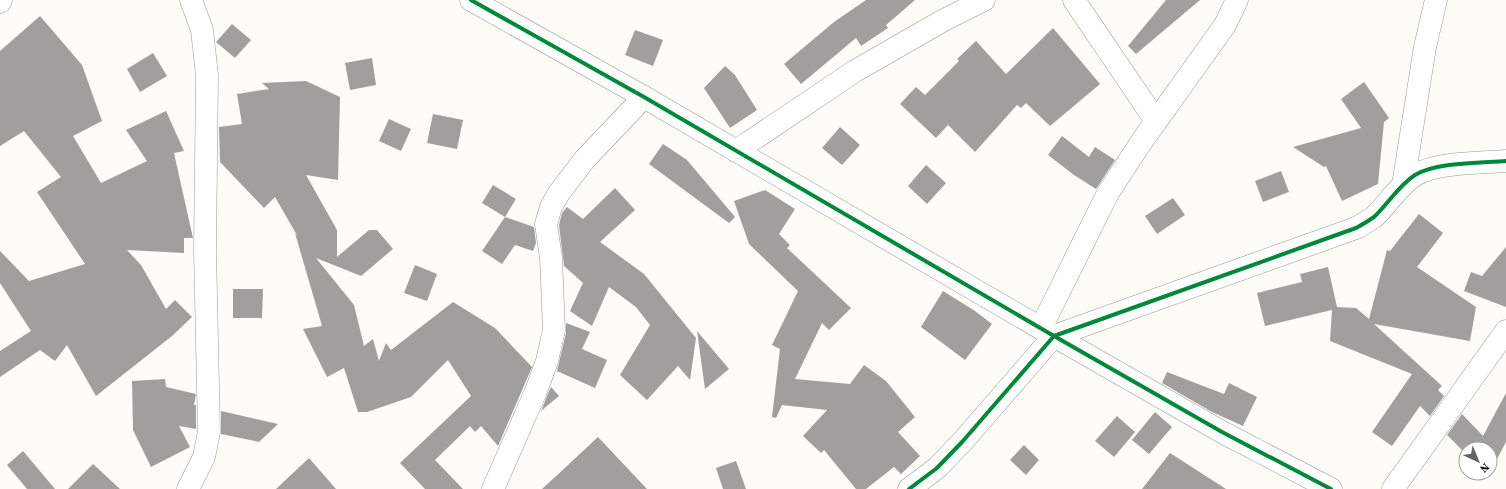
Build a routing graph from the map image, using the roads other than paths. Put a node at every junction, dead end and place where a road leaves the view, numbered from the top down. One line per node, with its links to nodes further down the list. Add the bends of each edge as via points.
1 (192, 0): 14 (street, via 202,30 207,75 205,250 209,432 204,457)
2 (471, 0): 7 (street)
3 (984, 0): 9 (street, via 855,71)
4 (1074, 0): 8 (street)
5 (1237, 0): 8 (street, via 1225,25)
6 (1436, 0): 11 (street, via 1425,47)
7 (644, 97): 9 (street); 15 (street, via 586,159 559,193 552,207 546,224 551,258 554,330 547,361)
8 (1156, 121): 13 (street, via 1108,193)
9 (736, 151): 13 (street)
10 (1506, 161): 11 (street, via 1430,169 1415,175)
11 (1403, 185): 13 (street, via 1374,216 1356,228)
12 (1506, 331): 18 (street)
13 (1047, 332): 16 (street, via 963,442 937,468); 17 (street, via 1222,432)
14 (188, 489)
15 (492, 489)
16 (909, 489)
17 (1331, 489)
18 (1392, 489)

